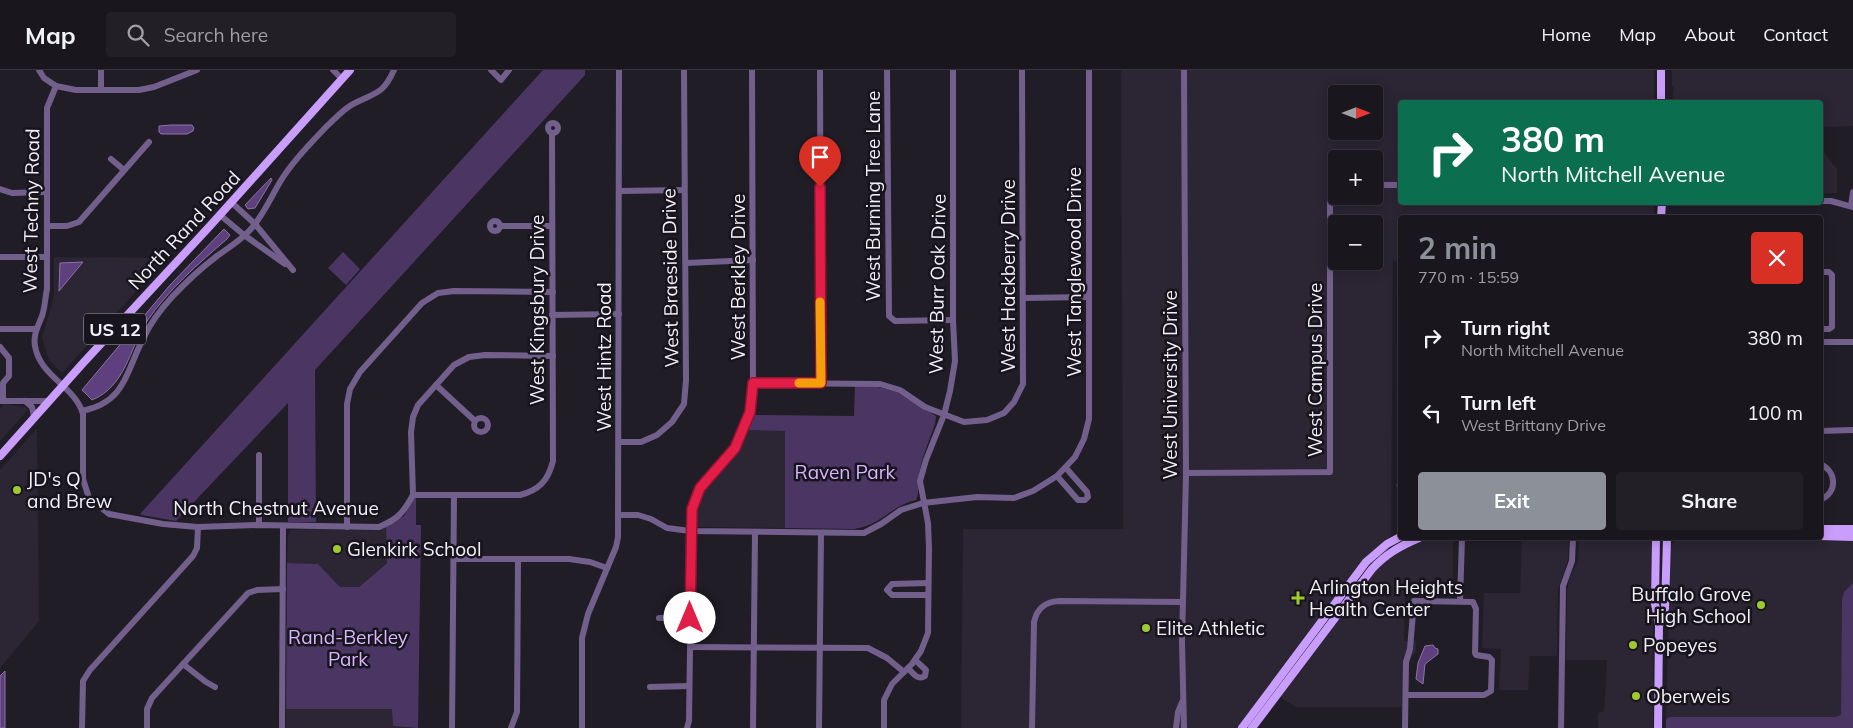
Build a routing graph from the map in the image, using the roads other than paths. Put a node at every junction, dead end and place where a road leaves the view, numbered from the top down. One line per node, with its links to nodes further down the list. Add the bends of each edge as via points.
1 (38, 70): 20 (street)
2 (101, 70): 21 (street)
3 (197, 70): 21 (street, via 139,90)
4 (332, 70): 19 (street)
5 (350, 70): 19 (main road, North Rand Road / US 12)
6 (394, 70): 39 (street, via 379,93 354,103 313,142 280,182)
7 (490, 70): 8 (street, via 500,80)
8 (509, 70)
9 (619, 70): 31 (street, West Hintz Road)
10 (684, 70): 30 (street, West Braeside Drive)
11 (752, 70): 46 (street, West Berkley Drive)
12 (820, 70): 63 (street)
13 (887, 70): 54 (street, West Burning Tree Lane, via 889,316 895,321)
14 (953, 70): 54 (street, West Burr Oak Drive)
15 (1022, 70): 51 (street, West Hackberry Drive)
16 (1089, 70): 50 (street, West Tanglewood Drive)
17 (1184, 70): 80 (street, West University Drive)
18 (1661, 70): 22 (main road)
19 (342, 79): 35 (main road, North Rand Road / US 12)
20 (56, 86): 21 (street, via 76,90); 32 (street, West Techny Road, via 47,108)
21 (101, 89)
22 (1661, 100)
23 (552, 133): 42 (street, West Kingsbury Drive)
24 (149, 142): 26 (street)
25 (111, 159): 26 (street)
26 (124, 170): 40 (street, via 79,222 67,226)
27 (1383, 185): 28 (street)
28 (1398, 185)
29 (0, 189): 32 (street, via 12,193)
30 (684, 190): 31 (street); 47 (street, West Braeside Drive)
31 (619, 191): 52 (street, West Hintz Road)
32 (46, 192): 40 (street, West Techny Road)
33 (1853, 192): 37 (street)
34 (1823, 201): 37 (street)
35 (232, 202): 38 (main road, North Rand Road / US 12); 39 (street)
36 (1333, 205): 80 (street, West Campus Drive, via 1330,472)
37 (1852, 206)
38 (220, 215): 43 (street); 65 (main road, North Rand Road / US 12)
39 (255, 224): 43 (street); 43 (street, via 293,270)
40 (46, 226): 45 (street, West Techny Road)
41 (500, 226): 42 (street)
42 (552, 226): 49 (street, West Kingsbury Drive)
43 (244, 235): 69 (street, via 198,271 152,320 127,379 116,393 102,404)
44 (0, 257): 45 (street)
45 (47, 257): 56 (street, West Techny Road, via 47,289)
46 (753, 260): 47 (street); 62 (street, West Berkley Drive)
47 (686, 262): 75 (street, West Braeside Drive, via 684,404 672,422 657,434 641,442)
48 (1823, 272): 57 (street, via 1832,274 1832,327)
49 (552, 292): 53 (street, West Kingsbury Drive); 88 (street, via 454,290 438,293 422,303 360,372 350,388 348,404)
50 (1088, 297): 51 (street); 79 (street, West Tanglewood Drive, via 1089,419 1081,445)
51 (1023, 298): 70 (street, West Hackberry Drive, via 1023,384 1014,402 1004,413 987,420 964,422)
52 (619, 314): 53 (street); 75 (street, West Hintz Road)
53 (552, 315): 61 (street, West Kingsbury Drive)
54 (953, 320): 70 (street, West Burr Oak Drive, via 955,361)
55 (0, 329): 56 (street)
56 (36, 329): 65 (street, West Techny Road, via 35,345 40,360)
57 (1823, 329)
58 (1823, 342): 59 (street)
59 (1853, 342)
60 (0, 348): 66 (street, via 9,358 9,376 3,383)
61 (553, 356): 64 (street, via 469,357 454,365); 83 (street, West Kingsbury Drive, via 553,462 550,474 535,490 520,495)
62 (753, 383): 63 (street, West Hackberry Drive); 93 (street, West Berkley Drive, via 750,412 735,448 700,488 692,509)
63 (821, 383): 70 (street, West Hackberry Drive, via 880,384 900,390 925,407)
64 (436, 385): 72 (street); 82 (street, via 418,405 413,417)
65 (63, 386): 68 (main road, North Rand Road / US 12); 69 (street, via 80,404)
66 (2, 401): 67 (street)
67 (26, 401): 68 (street); 71 (street)
68 (50, 401): 71 (main road, North Rand Road / US 12)
69 (82, 411): 89 (street, North Chestnut Avenue, via 83,479 89,498 109,514)
70 (944, 414): 85 (street, West Burr Oak Drive, via 920,481)
71 (34, 416): 77 (main road, North Rand Road / US 12)
72 (475, 421)
73 (1823, 430): 74 (street)
74 (1853, 430)
75 (619, 442): 86 (street, West Hintz Road)
76 (259, 455): 87 (street)
77 (0, 456)
78 (1823, 465): 84 (street, via 1831,472 1834,484 1829,495)
79 (1066, 468): 81 (street, West Tanglewood Drive); 81 (street, via 1086,492 1088,497 1085,500 1078,500)
80 (1186, 473): 111 (street, West University Drive)
81 (1057, 476): 85 (street, West Tanglewood Drive, via 1014,498 977,497)
82 (413, 495): 83 (street); 88 (street, North Chestnut Avenue, via 404,511 379,527)
83 (454, 495): 104 (street)
84 (1823, 498)
85 (924, 503): 95 (street, West Tanglewood Drive, via 901,510 864,533); 107 (street, West Burr Oak Drive, via 928,523)
86 (619, 515): 93 (street, West Tanglewood Drive, via 638,515 667,528); 106 (street, West Hintz Road, via 616,547)
87 (259, 526): 89 (street, North Chestnut Avenue); 90 (street, North Chestnut Avenue)
88 (347, 526): 90 (street, North Chestnut Avenue)
89 (198, 527): 126 (street, via 197,548 193,556 83,681)
90 (283, 527): 108 (street)
91 (1823, 528): 92 (main road)
92 (1853, 529)
93 (690, 531): 94 (street, West Tanglewood Drive); 113 (street, West Berkley Drive)
94 (755, 533): 95 (street, West Tanglewood Drive); 115 (street)
95 (821, 533): 117 (street)
96 (1823, 536): 97 (main road)
97 (1853, 536)
98 (1398, 538): 139 (main road, via 1375,554 1360,570)
99 (1414, 540): 140 (main road, via 1400,546 1372,569)
100 (1462, 540): 110 (street)
101 (1573, 540): 142 (street, via 1572,561 1563,586)
102 (1656, 540): 114 (main road, via 1655,604)
103 (1667, 540): 114 (main road, via 1665,609)
104 (454, 560): 105 (street); 129 (street)
105 (518, 560): 106 (street, via 569,559); 130 (street, via 517,712)
106 (607, 568): 131 (street, West Hintz Road, via 582,638)
107 (928, 583): 109 (street, West Burr Oak Drive); 109 (street, via 892,584 888,590 892,595)
108 (283, 589): 119 (street, via 257,590 248,594); 128 (street)
109 (928, 595): 118 (street, West Burr Oak Drive, via 928,633)
110 (1460, 601): 124 (street, via 1414,602 1406,662); 124 (street, via 1470,601 1476,607 1475,653 1492,660 1491,691 1484,695)
111 (1183, 602): 125 (street, West University Drive); 136 (street, via 1059,601 1040,608 1034,622)
112 (659, 618): 113 (street)
113 (690, 618): 116 (street, West Berkley Drive)
114 (1659, 626): 143 (main road)
115 (754, 646): 116 (street); 117 (street); 133 (street)
116 (690, 647): 122 (street, West Berkley Drive)
117 (820, 647): 120 (street, via 868,648); 134 (street)
118 (915, 660): 120 (street, West Burr Oak Drive); 120 (street, via 926,670 925,676 918,678)
119 (183, 664): 121 (street); 127 (street, via 152,698 147,709)
120 (906, 670): 135 (street, West Burr Oak Drive, via 892,684 884,700)
121 (216, 686)
122 (689, 686): 123 (street); 132 (street, West Berkley Drive, via 690,721)
123 (650, 687)
124 (1406, 695): 141 (street)
125 (1183, 700): 137 (street); 138 (street)
126 (82, 728)
127 (147, 728)
128 (282, 728)
129 (452, 728)
130 (511, 728)
131 (582, 728)
132 (687, 728)
133 (753, 728)
134 (819, 728)
135 (884, 728)
136 (1032, 728)
137 (1176, 728)
138 (1184, 728)
139 (1242, 728)
140 (1252, 728)
141 (1405, 728)
142 (1561, 728)
143 (1658, 728)

